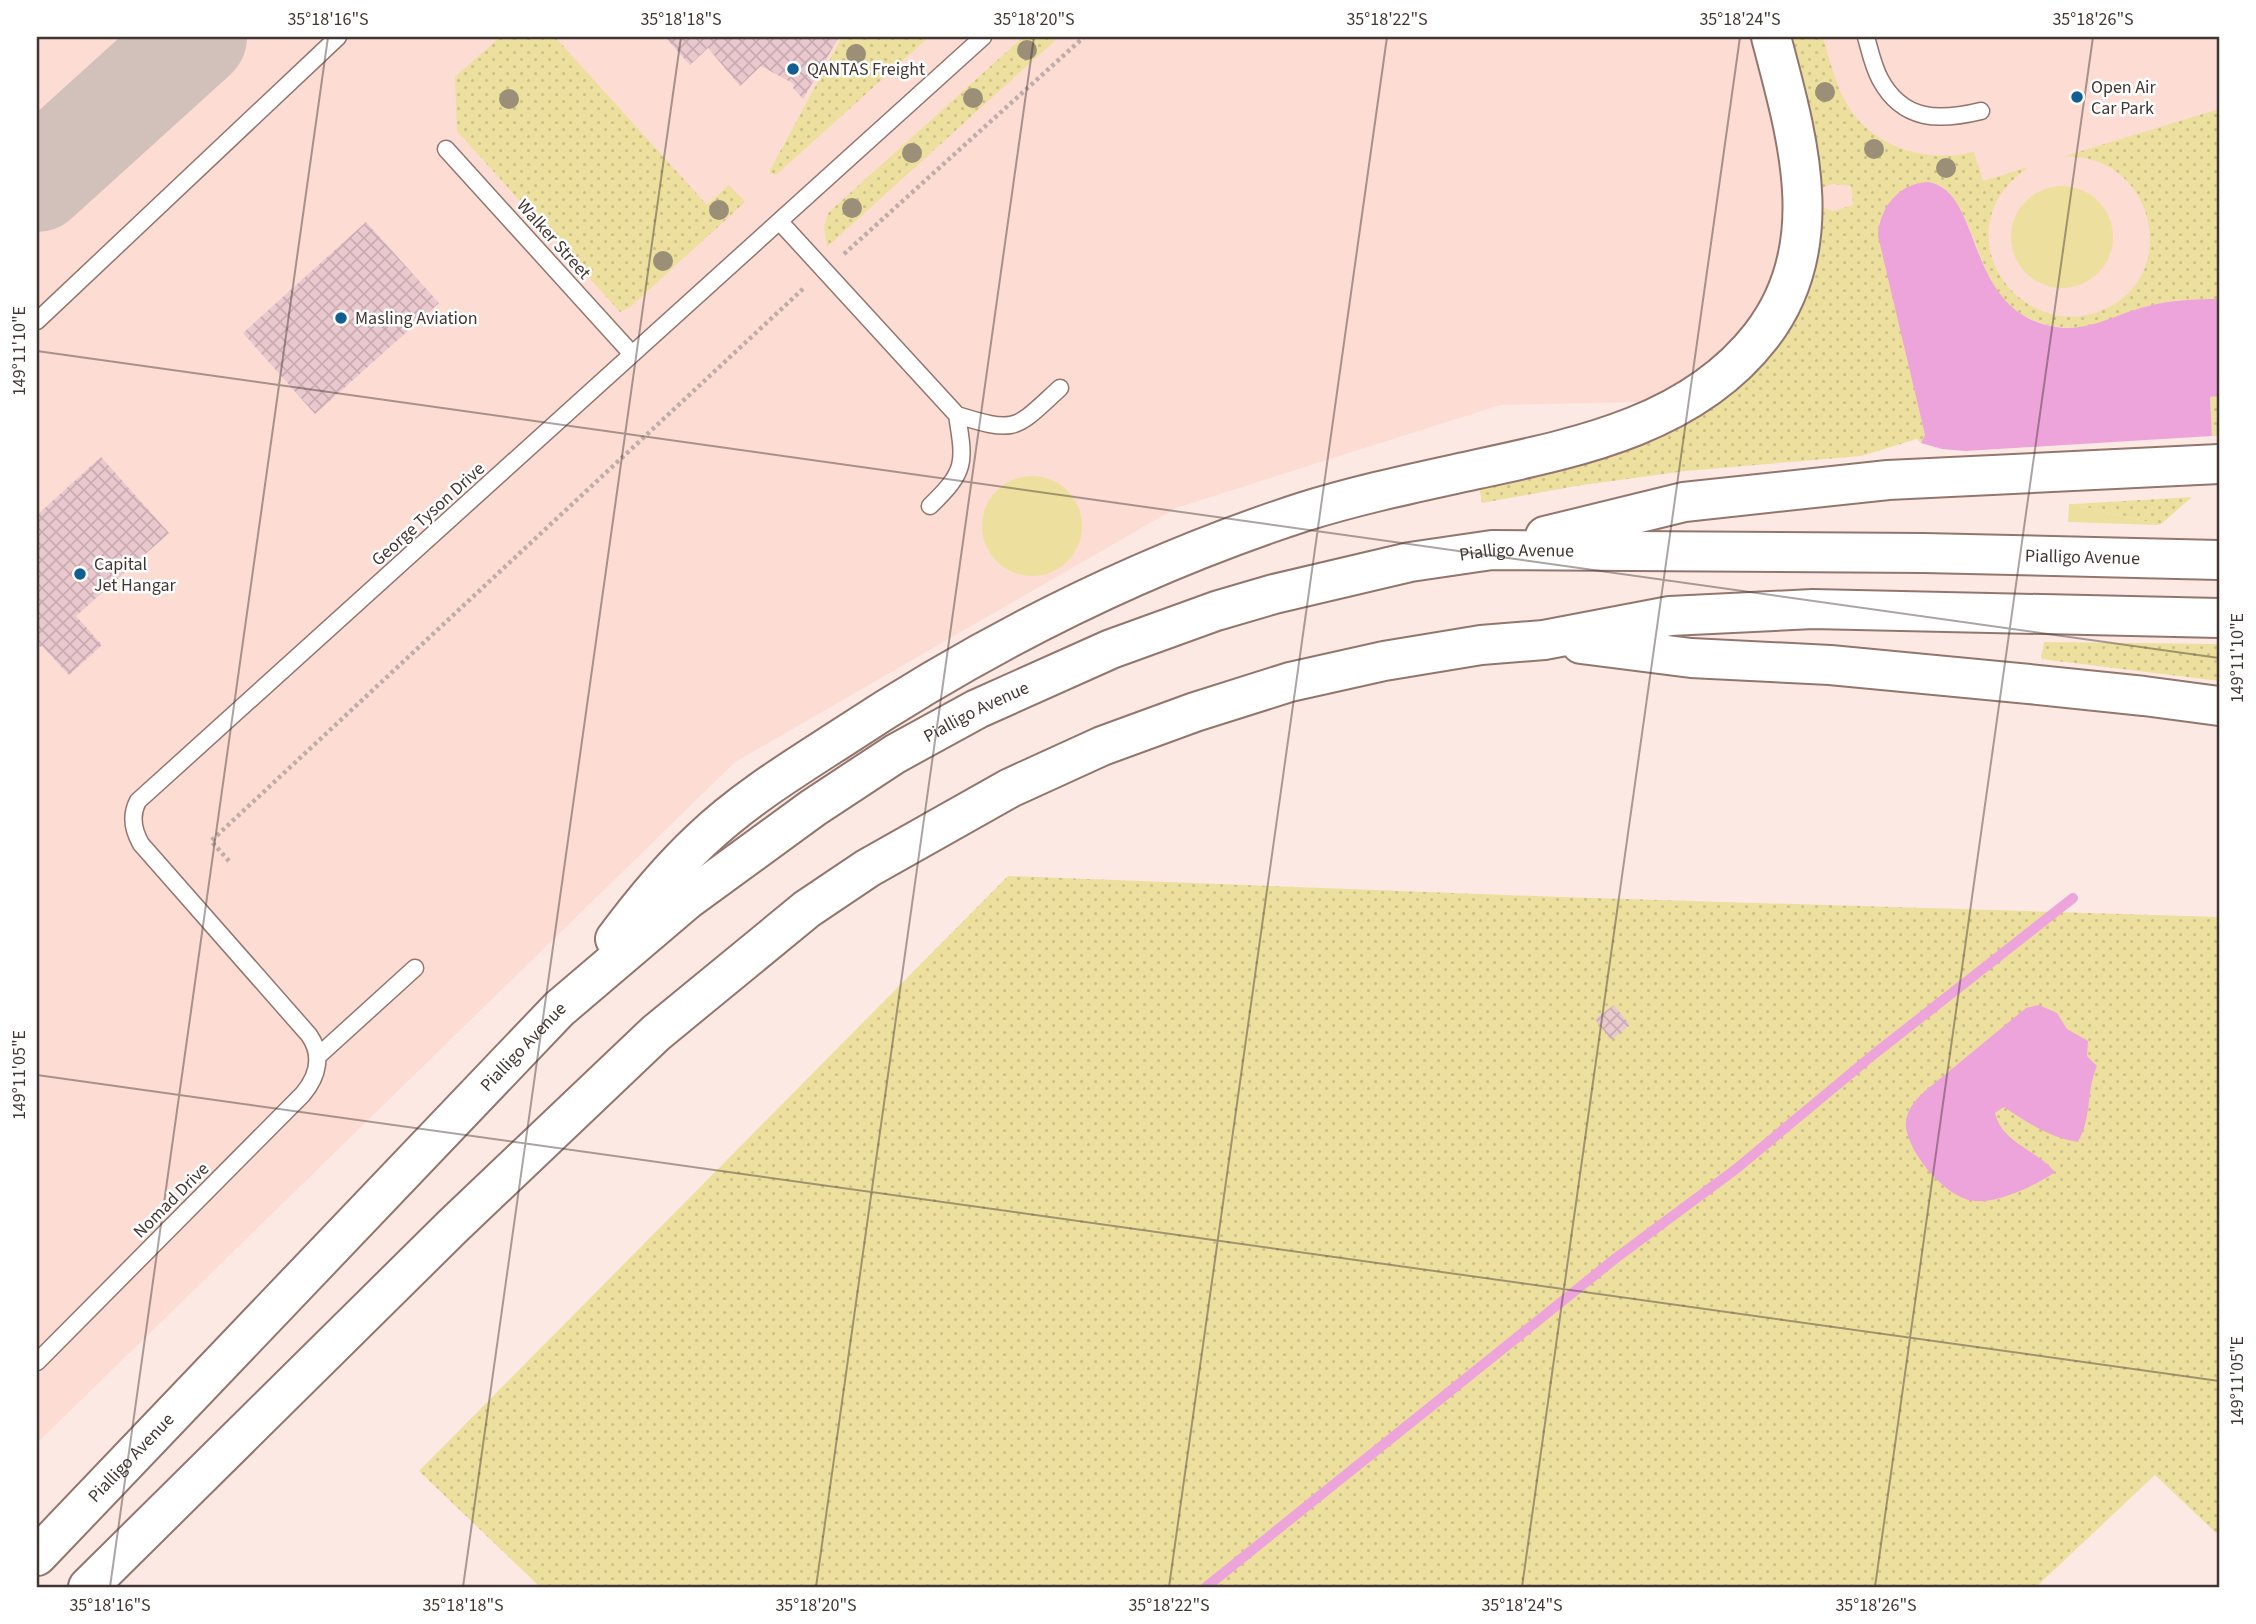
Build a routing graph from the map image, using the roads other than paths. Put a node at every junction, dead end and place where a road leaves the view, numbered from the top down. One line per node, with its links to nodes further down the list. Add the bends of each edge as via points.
1 (338, 37): 8 (lane)
2 (983, 37): 7 (lane, George Tyson Drive)
3 (1772, 37): 20 (main road, via 1802,168 1799,246 1792,277 1761,336 1706,388 1644,424 1593,441 1385,489 1232,536 1101,590 1019,631 873,717 724,820 674,867)
4 (1866, 37): 5 (lane, via 1880,81 1907,108 1940,118)
5 (1981, 111)
6 (446, 149): 9 (lane, Walker Street)
7 (780, 222): 9 (lane, George Tyson Drive); 11 (lane)
8 (37, 321)
9 (632, 354): 21 (lane, George Tyson Drive, via 136,805 133,826 141,844 309,1035)
10 (1060, 388): 11 (lane, via 1024,421 1009,427)
11 (957, 415): 13 (lane, via 963,452 959,472)
12 (2219, 464): 14 (main road, via 1888,480 1684,502)
13 (930, 506)
14 (1492, 550): 15 (main road, Pialligo Avenue); 20 (main road, Pialligo Avenue, via 1329,579 1216,611 1111,649 976,709 895,754 736,863)
15 (2219, 560)
16 (2219, 618): 17 (main road, via 1813,609 1670,616)
17 (1544, 640): 18 (main road); 24 (main road, via 1384,661 1290,682 1195,712 1102,746 1010,788 868,868 754,950 656,1033 453,1226)
18 (2219, 706)
19 (415, 968): 21 (lane)
20 (559, 1009): 23 (main road, Pialligo Avenue)
21 (317, 1058): 22 (lane, Nomad Drive, via 317,1072 303,1094)
22 (37, 1362)
23 (37, 1556)
24 (88, 1587)

